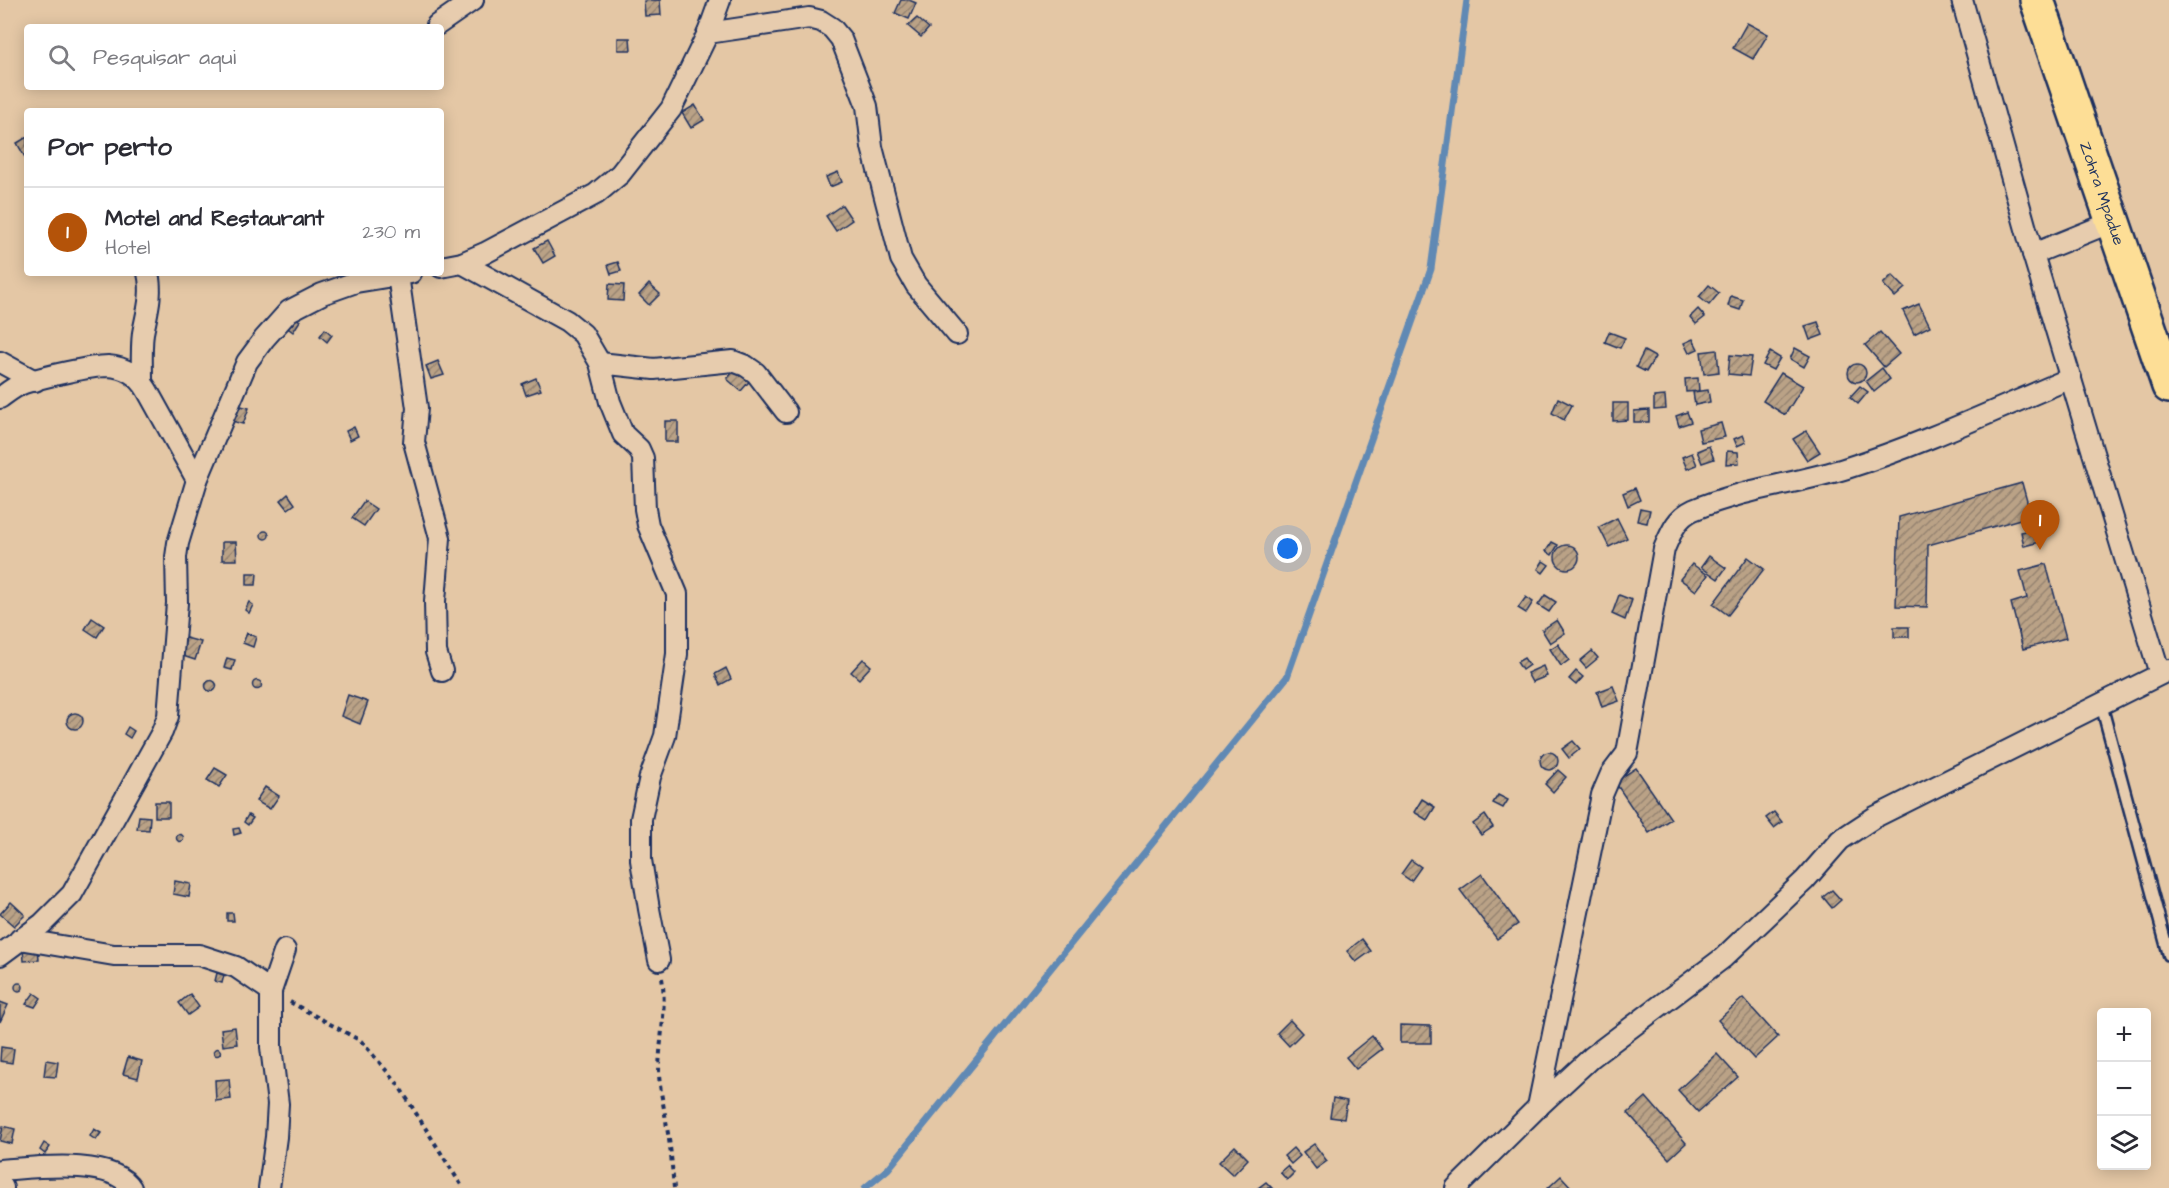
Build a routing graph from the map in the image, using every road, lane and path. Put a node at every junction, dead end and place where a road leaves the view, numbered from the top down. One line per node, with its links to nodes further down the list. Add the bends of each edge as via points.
1 (473, 0): 5 (street)
2 (720, 0): 6 (street)
3 (1962, 0): 8 (street)
4 (2037, 0): 7 (highway, Zohra Mpadue)
5 (438, 24)
6 (708, 33): 9 (street, via 670,109 620,174 596,194); 14 (street, via 809,18 826,25 841,39 867,106 872,147 901,259 916,285)
7 (2112, 222): 8 (street); 20 (highway, Zohra Mpadue)
8 (2033, 254): 17 (street)
9 (462, 263): 10 (street); 16 (street, via 567,321 583,334)
10 (444, 266)
11 (149, 276): 19 (street)
12 (393, 276): 23 (street, via 356,282 289,311 247,362)
13 (405, 276): 24 (street, via 417,408 414,442 440,538 435,601 436,651)
14 (957, 334)
15 (0, 362): 18 (street)
16 (600, 363): 22 (street, via 654,369 733,361 756,374); 31 (street, via 623,434 643,458 648,525 677,594 677,654 665,736 650,777 641,819 641,860)
17 (2071, 378): 25 (street); 33 (street, via 1912,445 1845,469 1719,501 1691,511 1674,524 1664,549 1626,753 1602,795)
18 (35, 381): 19 (street, via 109,366 133,373); 21 (street)
19 (142, 381): 23 (street)
20 (2169, 386)
21 (0, 398)
22 (786, 412)
23 (197, 480): 27 (street, via 176,557 177,603 168,716 162,732 72,894 42,924)
24 (442, 671)
25 (2165, 672): 26 (street)
26 (2101, 704): 30 (lane); 33 (street, via 1858,827 1840,840 1805,880 1723,958 1592,1058)
27 (20, 939): 29 (street); 32 (street, via 114,955 199,955 236,967)
28 (285, 950): 32 (street)
29 (0, 955)
30 (2169, 955)
31 (659, 960): 40 (path, via 665,997 659,1074)
32 (271, 991): 38 (street, via 271,1047 278,1104); 39 (path, via 361,1041 397,1083)
33 (1538, 1107): 41 (street)
34 (0, 1170): 37 (street, via 61,1166 97,1170 120,1176)
35 (0, 1182): 36 (street)
36 (3, 1188)
37 (131, 1188)
38 (269, 1188)
39 (463, 1188)
40 (675, 1188)
41 (1456, 1188)

